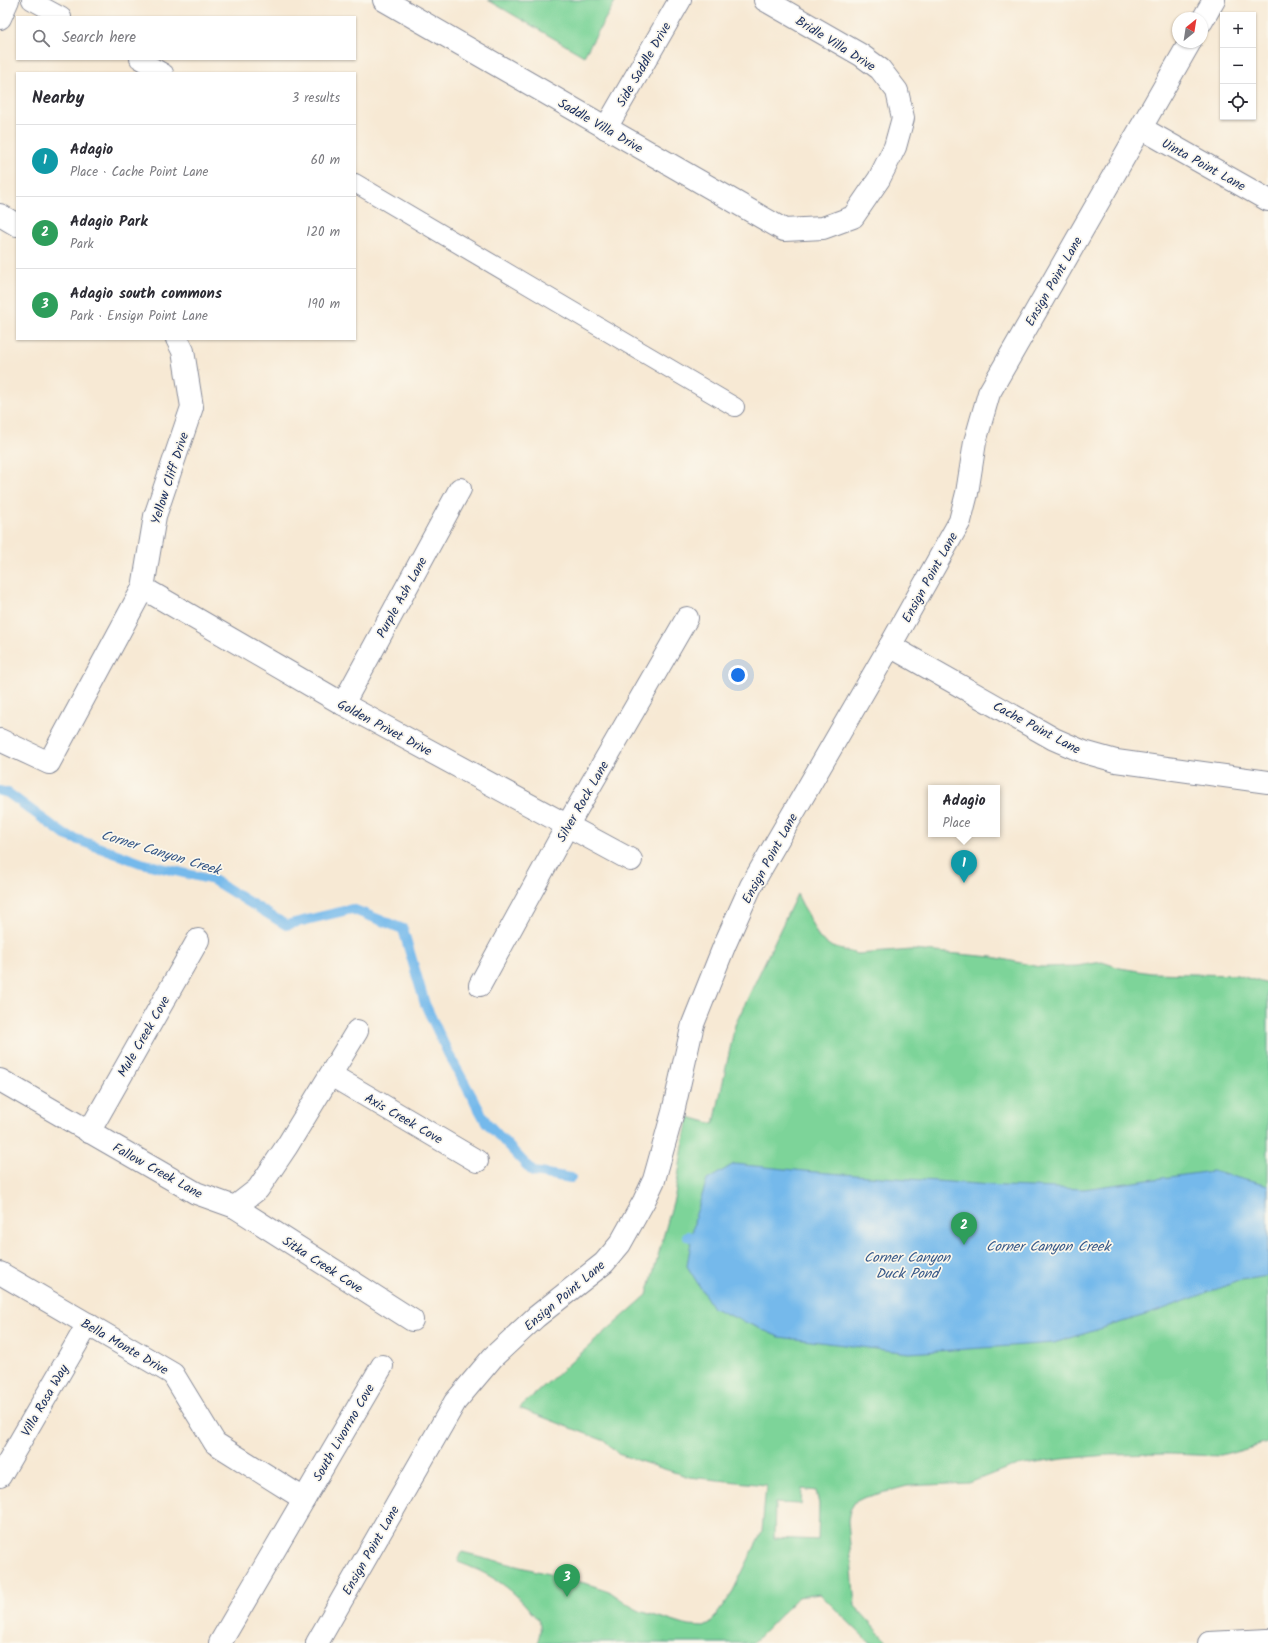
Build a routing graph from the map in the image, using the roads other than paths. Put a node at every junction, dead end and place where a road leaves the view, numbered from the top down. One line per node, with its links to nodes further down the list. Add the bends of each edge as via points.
1 (8, 0): 9 (street)
2 (31, 0): 8 (lane)
3 (384, 0): 13 (street, Saddle Villa Drive)
4 (680, 0): 13 (street, Side Saddle Drive)
5 (765, 0): 19 (street, Bridle Villa Drive, via 861,55 880,69 897,91 903,118 895,147 879,179 853,217)
6 (1214, 0): 7 (street)
7 (1207, 12)
8 (60, 16)
9 (0, 18)
10 (1187, 48): 14 (street, Ensign Point Lane)
11 (140, 60): 12 (lane)
12 (162, 72)
13 (606, 128): 19 (street, Saddle Villa Drive, via 784,230)
14 (1141, 128): 16 (street, Uinta Point Lane); 25 (street, Ensign Point Lane, via 989,394 974,442 967,493 960,521)
15 (356, 184): 21 (lane)
16 (1268, 200)
17 (0, 215): 18 (street)
18 (16, 224)
19 (823, 228)
20 (178, 340): 23 (street, Yellow Cliff Drive, via 183,351 192,407 155,516)
21 (735, 407)
22 (460, 490): 26 (street, Purple Ash Lane)
23 (143, 588): 26 (street, Golden Privet Drive); 27 (street, Yellow Cliff Drive, via 49,763)
24 (687, 618): 29 (street, Silver Rock Lane)
25 (890, 646): 28 (street, Cache Point Lane, via 1054,739 1084,752 1116,762); 47 (street, Ensign Point Lane, via 750,886 693,1024 654,1180 620,1244 604,1263 493,1357 455,1402)
26 (342, 704): 29 (street, Golden Privet Drive)
27 (0, 740)
28 (1268, 782)
29 (567, 826): 30 (street, Golden Privet Drive); 32 (street, Silver Rock Lane)
30 (631, 860)
31 (198, 940): 36 (street, Mule Creek Cove)
32 (480, 985)
33 (357, 1031): 34 (street)
34 (331, 1075): 37 (street, Axis Creek Cove); 38 (street, via 258,1189)
35 (0, 1080): 36 (street, Fallow Creek Lane)
36 (89, 1132): 38 (street, Fallow Creek Lane, via 196,1193)
37 (477, 1161)
38 (235, 1207): 40 (street, Sitka Creek Cove)
39 (0, 1273): 41 (street, Bella Monte Drive)
40 (412, 1320)
41 (88, 1324): 43 (street, Villa Rosa Way); 44 (street, Bella Monte Drive, via 173,1374 215,1443)
42 (382, 1366): 44 (street, South Livorrno Cove)
43 (0, 1476)
44 (304, 1499): 46 (street)
45 (1268, 1640): 48 (street)
46 (220, 1643)
47 (317, 1643)
48 (1209, 1643)

